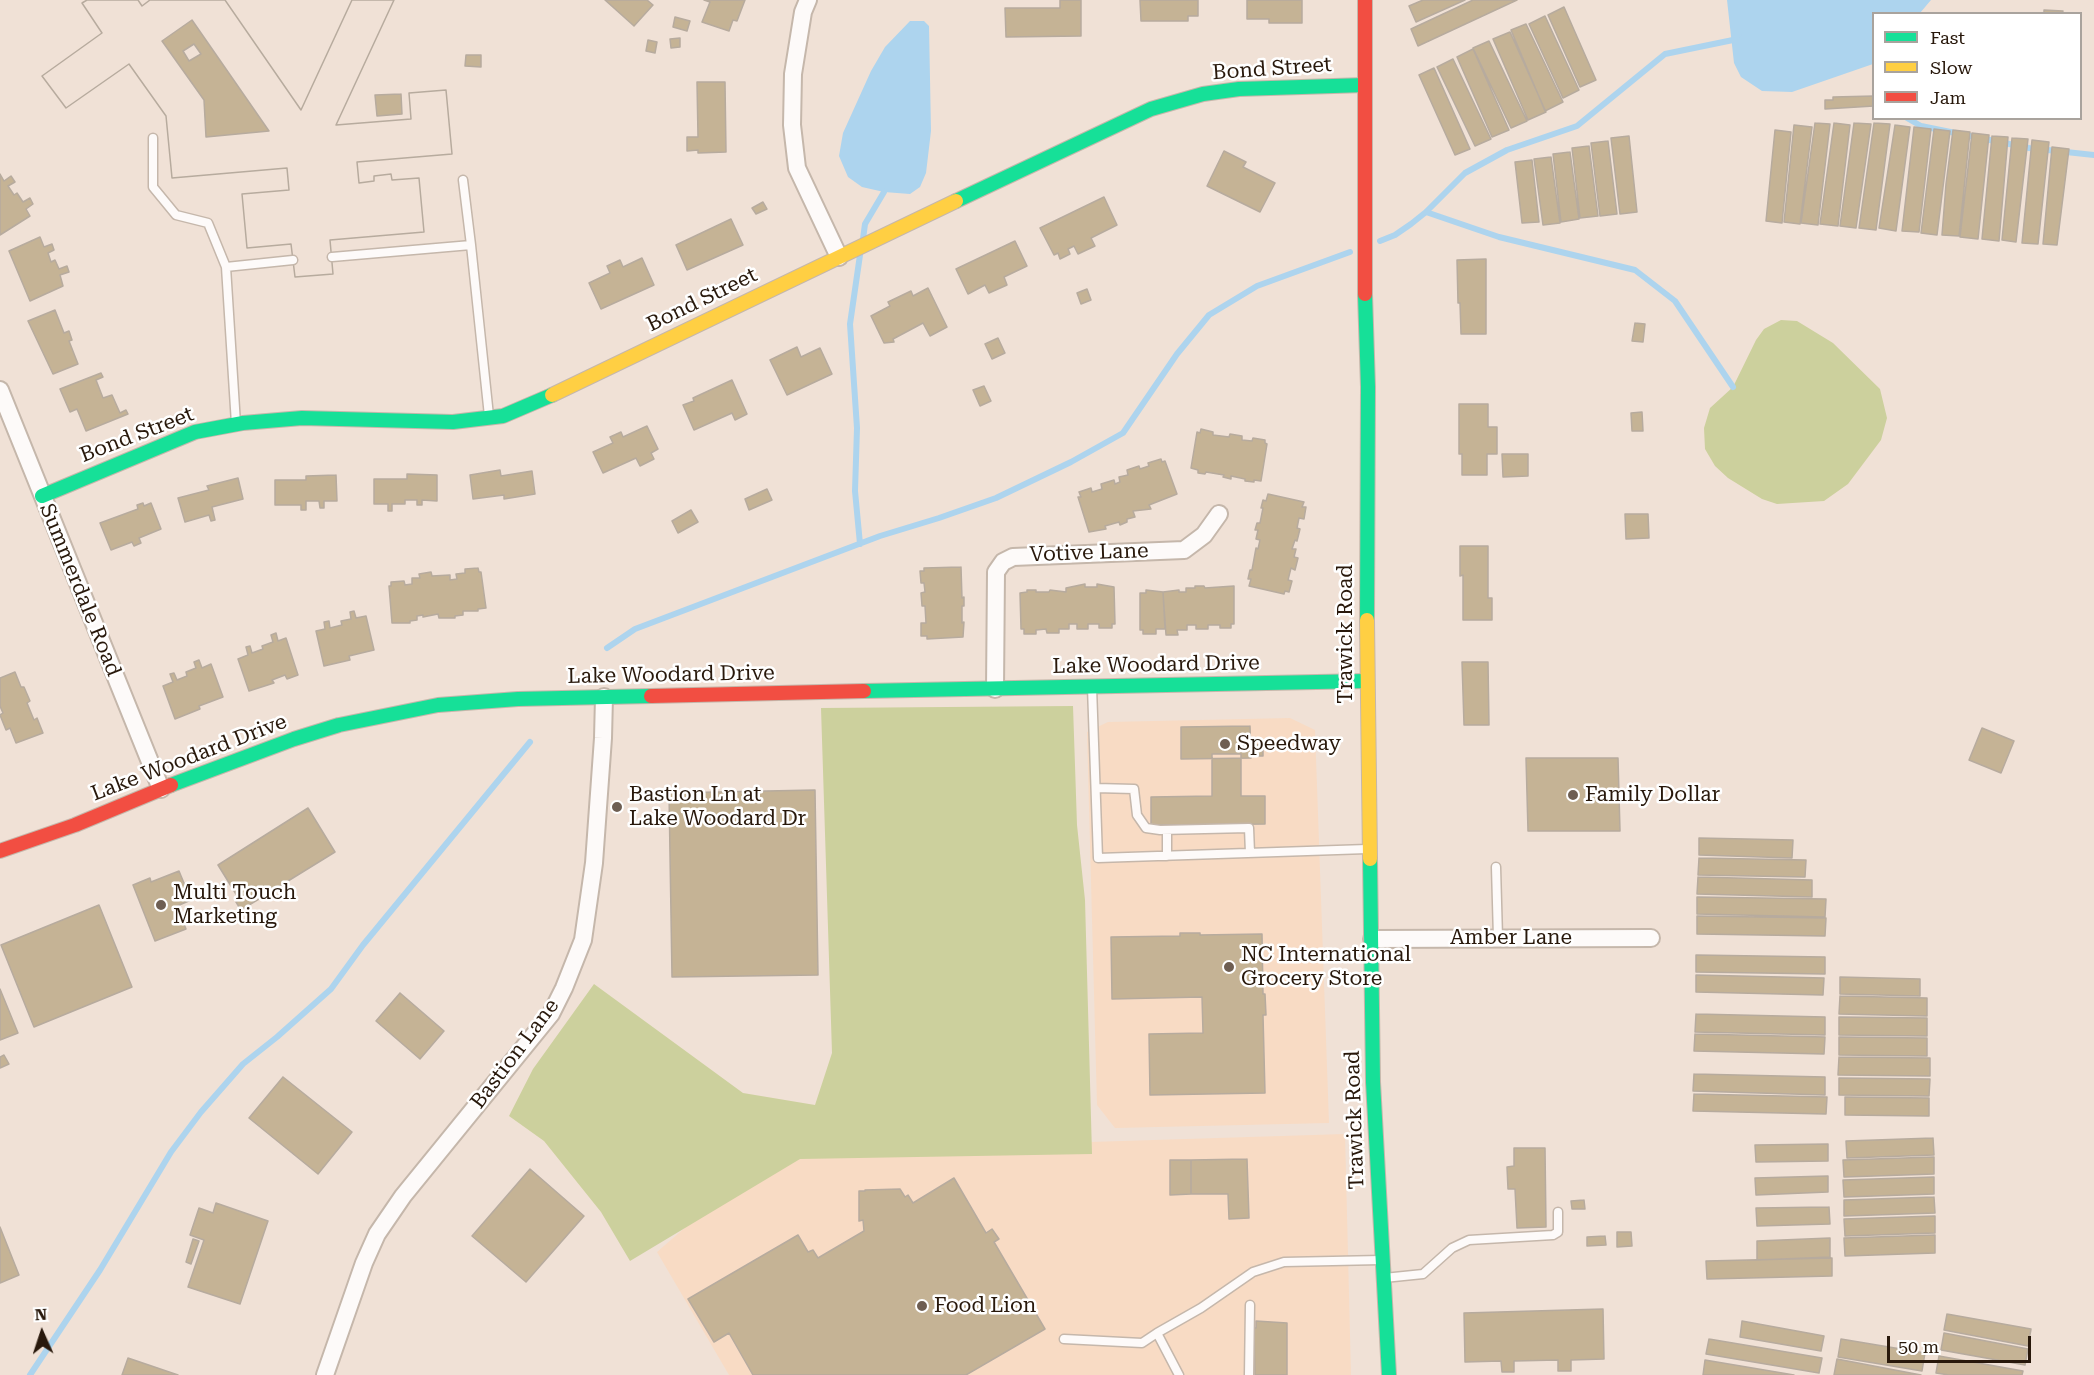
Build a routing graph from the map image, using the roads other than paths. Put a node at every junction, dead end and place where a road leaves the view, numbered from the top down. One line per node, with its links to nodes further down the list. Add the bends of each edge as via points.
1 (808, 0): 8 (street, via 793,74 793,136 797,168)
2 (1365, 0): 3 (street, Trawick Road)
3 (1365, 85): 8 (street, Bond Street, via 1239,89 1203,94 1151,109); 16 (street, Trawick Road)
4 (153, 138): 10 (lane, via 153,187 176,215 208,223)
5 (463, 180): 6 (lane)
6 (471, 245): 7 (lane); 12 (lane)
7 (332, 257)
8 (839, 257): 12 (street, Bond Street, via 556,393 503,416)
9 (293, 260): 10 (lane)
10 (226, 267): 13 (lane)
11 (0, 390): 14 (street, Summerdale Road)
12 (489, 417): 13 (street, Bond Street, via 453,422 302,418)
13 (236, 424): 14 (street, Bond Street, via 195,432)
14 (42, 496): 21 (street, Summerdale Road)
15 (1218, 514): 18 (street, Votive Lane, via 1204,535 1184,549 1013,556 1003,562 996,572)
16 (1367, 681): 17 (street, Lake Woodard Drive); 23 (street, Trawick Road)
17 (1092, 687): 18 (street, Lake Woodard Drive); 20 (lane)
18 (995, 689): 19 (street, Lake Woodard Drive)
19 (603, 697): 21 (street, Lake Woodard Drive, via 487,700 389,714 294,739); 37 (street, Bastion Lane, via 594,863 584,940 551,1014 402,1196 377,1234)
20 (1096, 788): 22 (lane, via 1134,789 1137,815 1146,828); 26 (lane, via 1098,858)
21 (161, 789): 24 (street, Lake Woodard Drive)
22 (1167, 830): 25 (lane, via 1249,828); 26 (lane)
23 (1370, 849): 25 (lane); 30 (street, Trawick Road)
24 (0, 851)
25 (1250, 853): 26 (lane)
26 (1167, 856)
27 (1496, 867): 28 (lane)
28 (1498, 938): 29 (street, Amber Lane); 30 (street, Amber Lane)
29 (1651, 938)
30 (1372, 939): 32 (street, Trawick Road, via 1373,1082)
31 (1558, 1212): 33 (lane, via 1558,1232 1553,1235 1469,1240 1452,1248 1423,1274)
32 (1383, 1260): 33 (street, Trawick Road); 35 (lane, via 1284,1262 1253,1272)
33 (1384, 1278): 40 (street, Trawick Road)
34 (1250, 1305): 39 (lane)
35 (1157, 1333): 36 (lane, via 1142,1342); 38 (lane)
36 (1064, 1339)
37 (325, 1375)
38 (1179, 1375)
39 (1249, 1375)
40 (1389, 1375)

